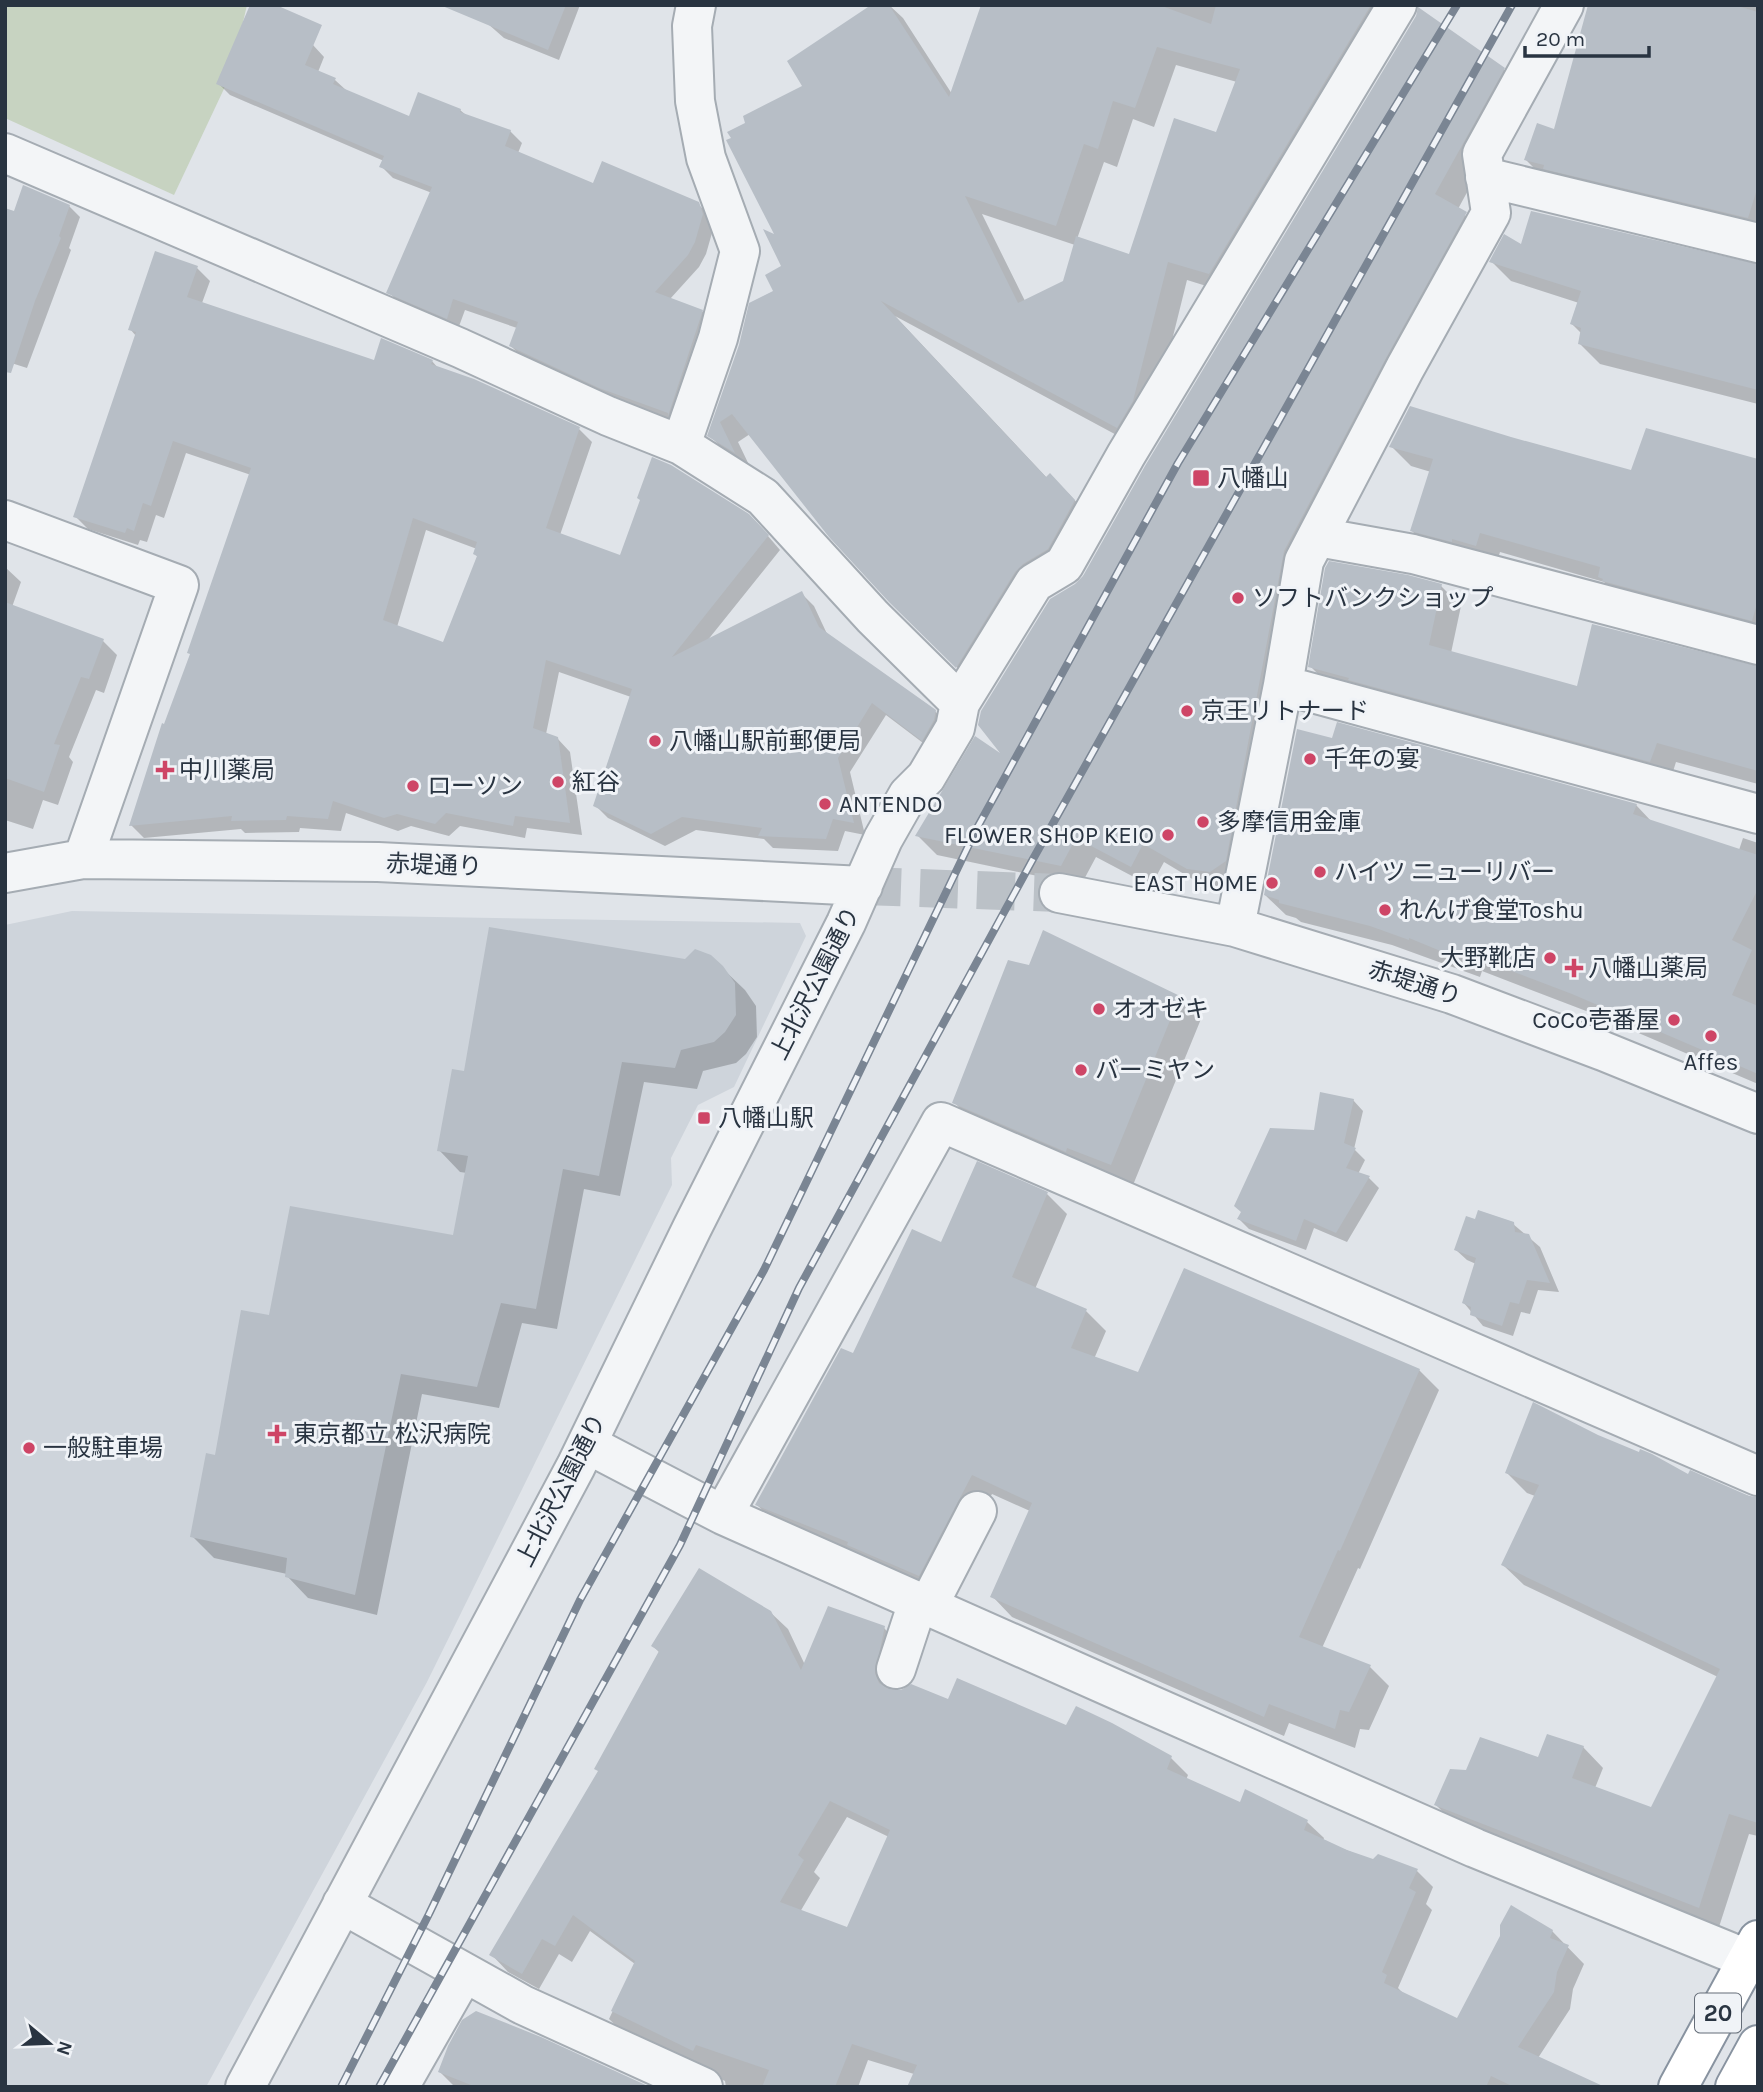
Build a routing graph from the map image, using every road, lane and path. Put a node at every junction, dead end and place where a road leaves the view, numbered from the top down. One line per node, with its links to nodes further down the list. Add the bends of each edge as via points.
1 (696, 5): 7 (street, via 692,26 695,101 706,158 740,251 718,338)
2 (1397, 5): 12 (street, 上北沢公園通り, via 1064,565 1034,583)
3 (1564, 5): 5 (street, via 1482,154)
4 (5, 153): 7 (street)
5 (1486, 177): 6 (street); 9 (street, via 1491,213)
6 (1758, 243)
7 (681, 445): 12 (street, via 763,497)
8 (5, 520): 14 (street, via 179,585)
9 (1318, 537): 10 (street, via 1413,554); 11 (street, via 1304,561)
10 (1758, 645)
11 (1283, 685): 13 (street); 18 (street)
12 (960, 703): 16 (street, 上北沢公園通り, via 955,728 926,778 908,795)
13 (1758, 814)
14 (83, 859): 15 (street, 赤堤通り); 16 (street, 赤堤通り, via 391,863)
15 (5, 873)
16 (863, 886): 20 (street, 上北沢公園通り)
17 (1059, 893): 18 (street, 赤堤通り)
18 (1235, 927): 19 (street, 赤堤通り, via 1452,994)
19 (1758, 1114)
20 (587, 1444): 23 (street); 26 (street, 上北沢公園通り)
21 (1758, 1476): 23 (street, via 941,1122)
22 (977, 1511): 24 (street)
23 (723, 1515): 24 (street)
24 (923, 1604): 25 (street); 27 (street, via 1475,1848)
25 (896, 1669)
26 (342, 1904): 28 (street); 31 (street, 上北沢公園通り)
27 (1753, 1949): 34 (highway, 20)
28 (464, 1973): 30 (street); 32 (street)
29 (1758, 2045): 35 (highway, 20)
30 (645, 2075): 33 (street)
31 (246, 2087)
32 (399, 2087)
33 (703, 2087)
34 (1678, 2087)
35 (1735, 2087)

